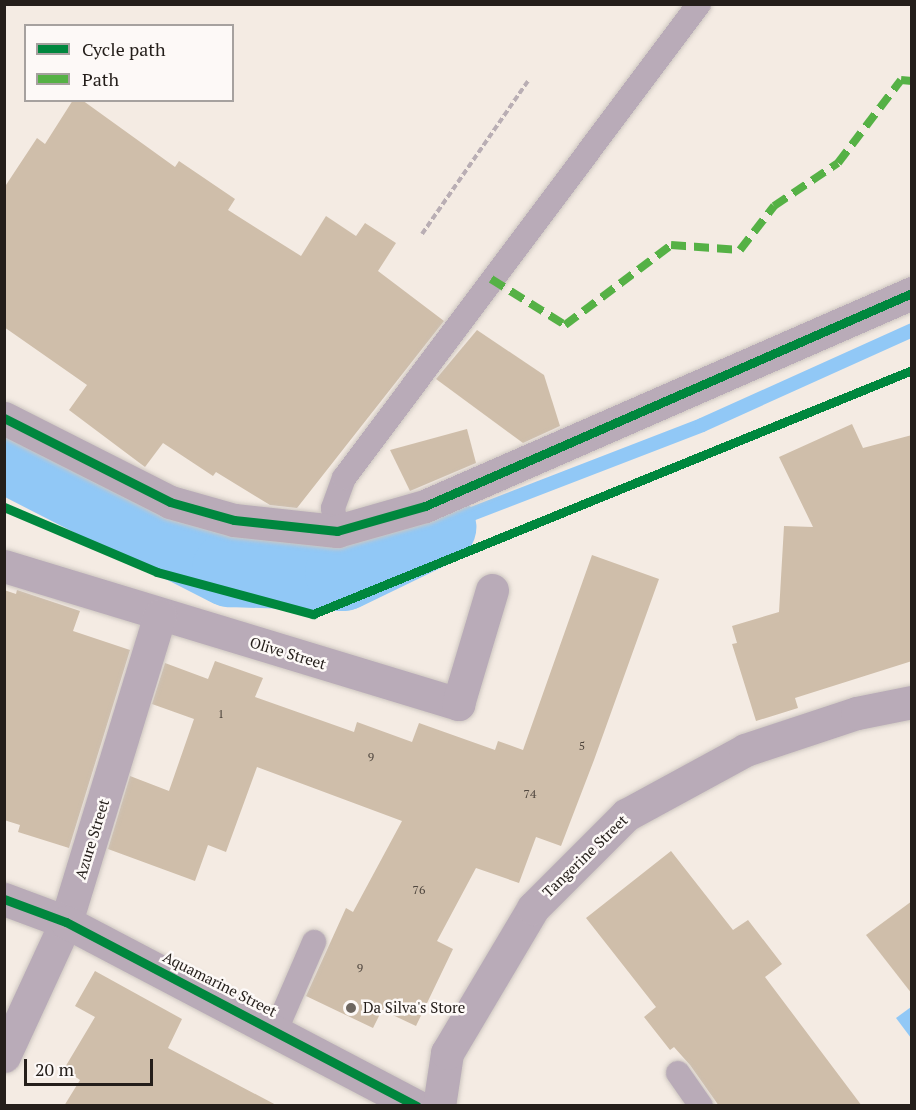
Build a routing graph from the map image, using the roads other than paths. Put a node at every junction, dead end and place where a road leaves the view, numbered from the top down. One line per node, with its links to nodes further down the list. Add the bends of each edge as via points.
1 (699, 4): 4 (lane, via 344,478 333,508)
2 (912, 293): 4 (street, via 425,506)
3 (4, 418): 4 (street, via 170,502 234,520)
4 (337, 531)
5 (4, 566): 7 (street, Olive Street)
6 (492, 590): 7 (street, Olive Street, via 459,704)
7 (160, 615): 10 (street, Azure Street)
8 (912, 702): 16 (street, Tangerine Street, via 856,713 745,750 626,814 533,908 447,1053)
9 (4, 899): 10 (street, Aquamarine Street)
10 (66, 922): 12 (street, Aquamarine Street); 13 (street, Azure Street)
11 (314, 942): 12 (lane)
12 (276, 1030): 15 (street, Aquamarine Street)
13 (4, 1056)
14 (678, 1073): 17 (lane)
15 (417, 1106)
16 (439, 1106)
17 (701, 1106)

